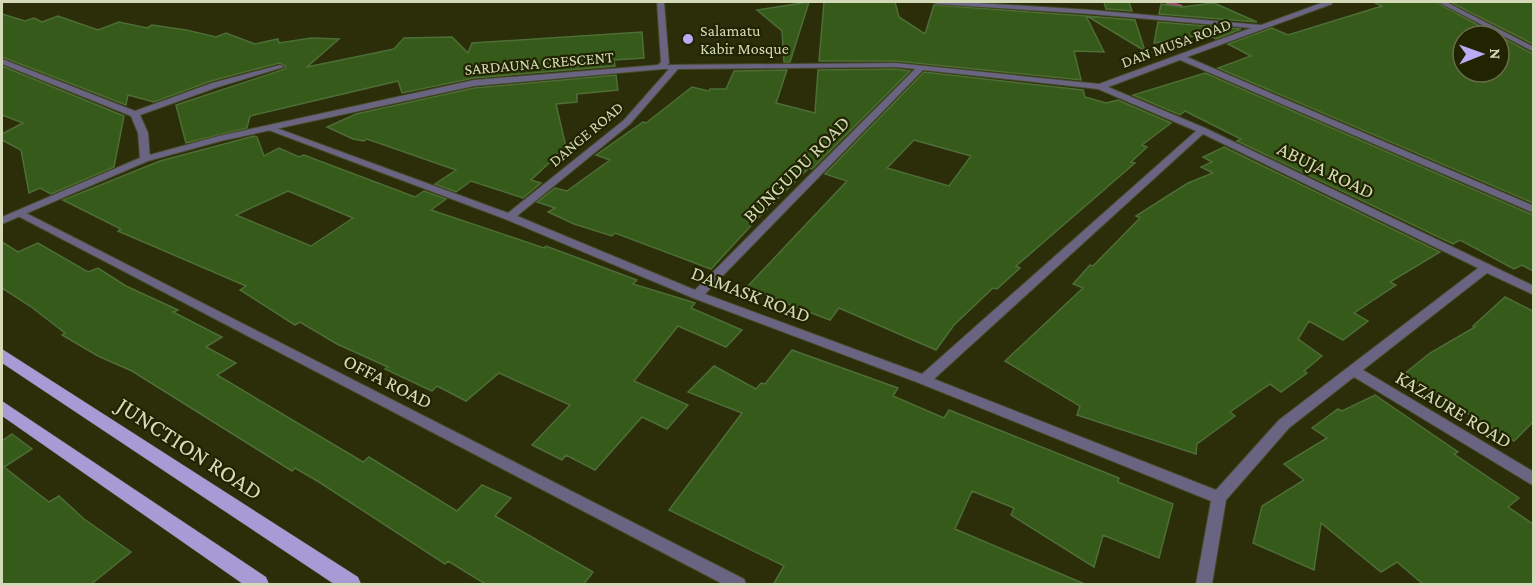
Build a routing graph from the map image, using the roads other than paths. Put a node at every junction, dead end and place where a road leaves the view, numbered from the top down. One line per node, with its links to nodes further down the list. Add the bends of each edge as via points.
1 (936, 2): 5 (street)
2 (1329, 2): 5 (street, DAN MUSA ROAD)
3 (1442, 2): 6 (street)
4 (659, 3): 10 (street, via 665,63)
5 (1262, 27): 7 (street, DAN MUSA ROAD)
6 (1533, 50)
7 (1180, 57): 13 (street, DAN MUSA ROAD); 18 (street)
8 (2, 61): 14 (street)
9 (280, 67): 14 (street)
10 (660, 67): 11 (street, SARDAUNA CRESCENT); 15 (street, SARDAUNA CRESCENT, via 474,83)
11 (676, 67): 12 (street, SARDAUNA CRESCENT); 20 (street, DANGE ROAD, via 627,123)
12 (921, 68): 13 (street, SARDAUNA CRESCENT); 24 (street, BUNGUDU ROAD)
13 (1100, 87): 16 (street, ABUJA ROAD)
14 (135, 114): 17 (street, via 143,133)
15 (268, 128): 17 (street, SARDAUNA CRESCENT); 20 (street, DAMASK ROAD)
16 (1202, 130): 22 (street, ABUJA ROAD); 27 (street)
17 (145, 159): 19 (street, SARDAUNA CRESCENT)
18 (1533, 210)
19 (20, 213): 21 (street, SARDAUNA CRESCENT); 33 (street, OFFA ROAD)
20 (509, 217): 24 (street, DAMASK ROAD)
21 (2, 220)
22 (1486, 268): 23 (street, ABUJA ROAD); 26 (street)
23 (1533, 291)
24 (697, 295): 27 (street, DAMASK ROAD)
25 (2, 355): 32 (main road, JUNCTION ROAD)
26 (1355, 371): 29 (street, KAZAURE ROAD); 30 (street, via 1284,424)
27 (924, 380): 30 (street, DAMASK ROAD)
28 (2, 407): 31 (main road)
29 (1533, 480)
30 (1219, 498): 34 (street)
31 (259, 585)
32 (351, 585)
33 (738, 585)
34 (1204, 585)

